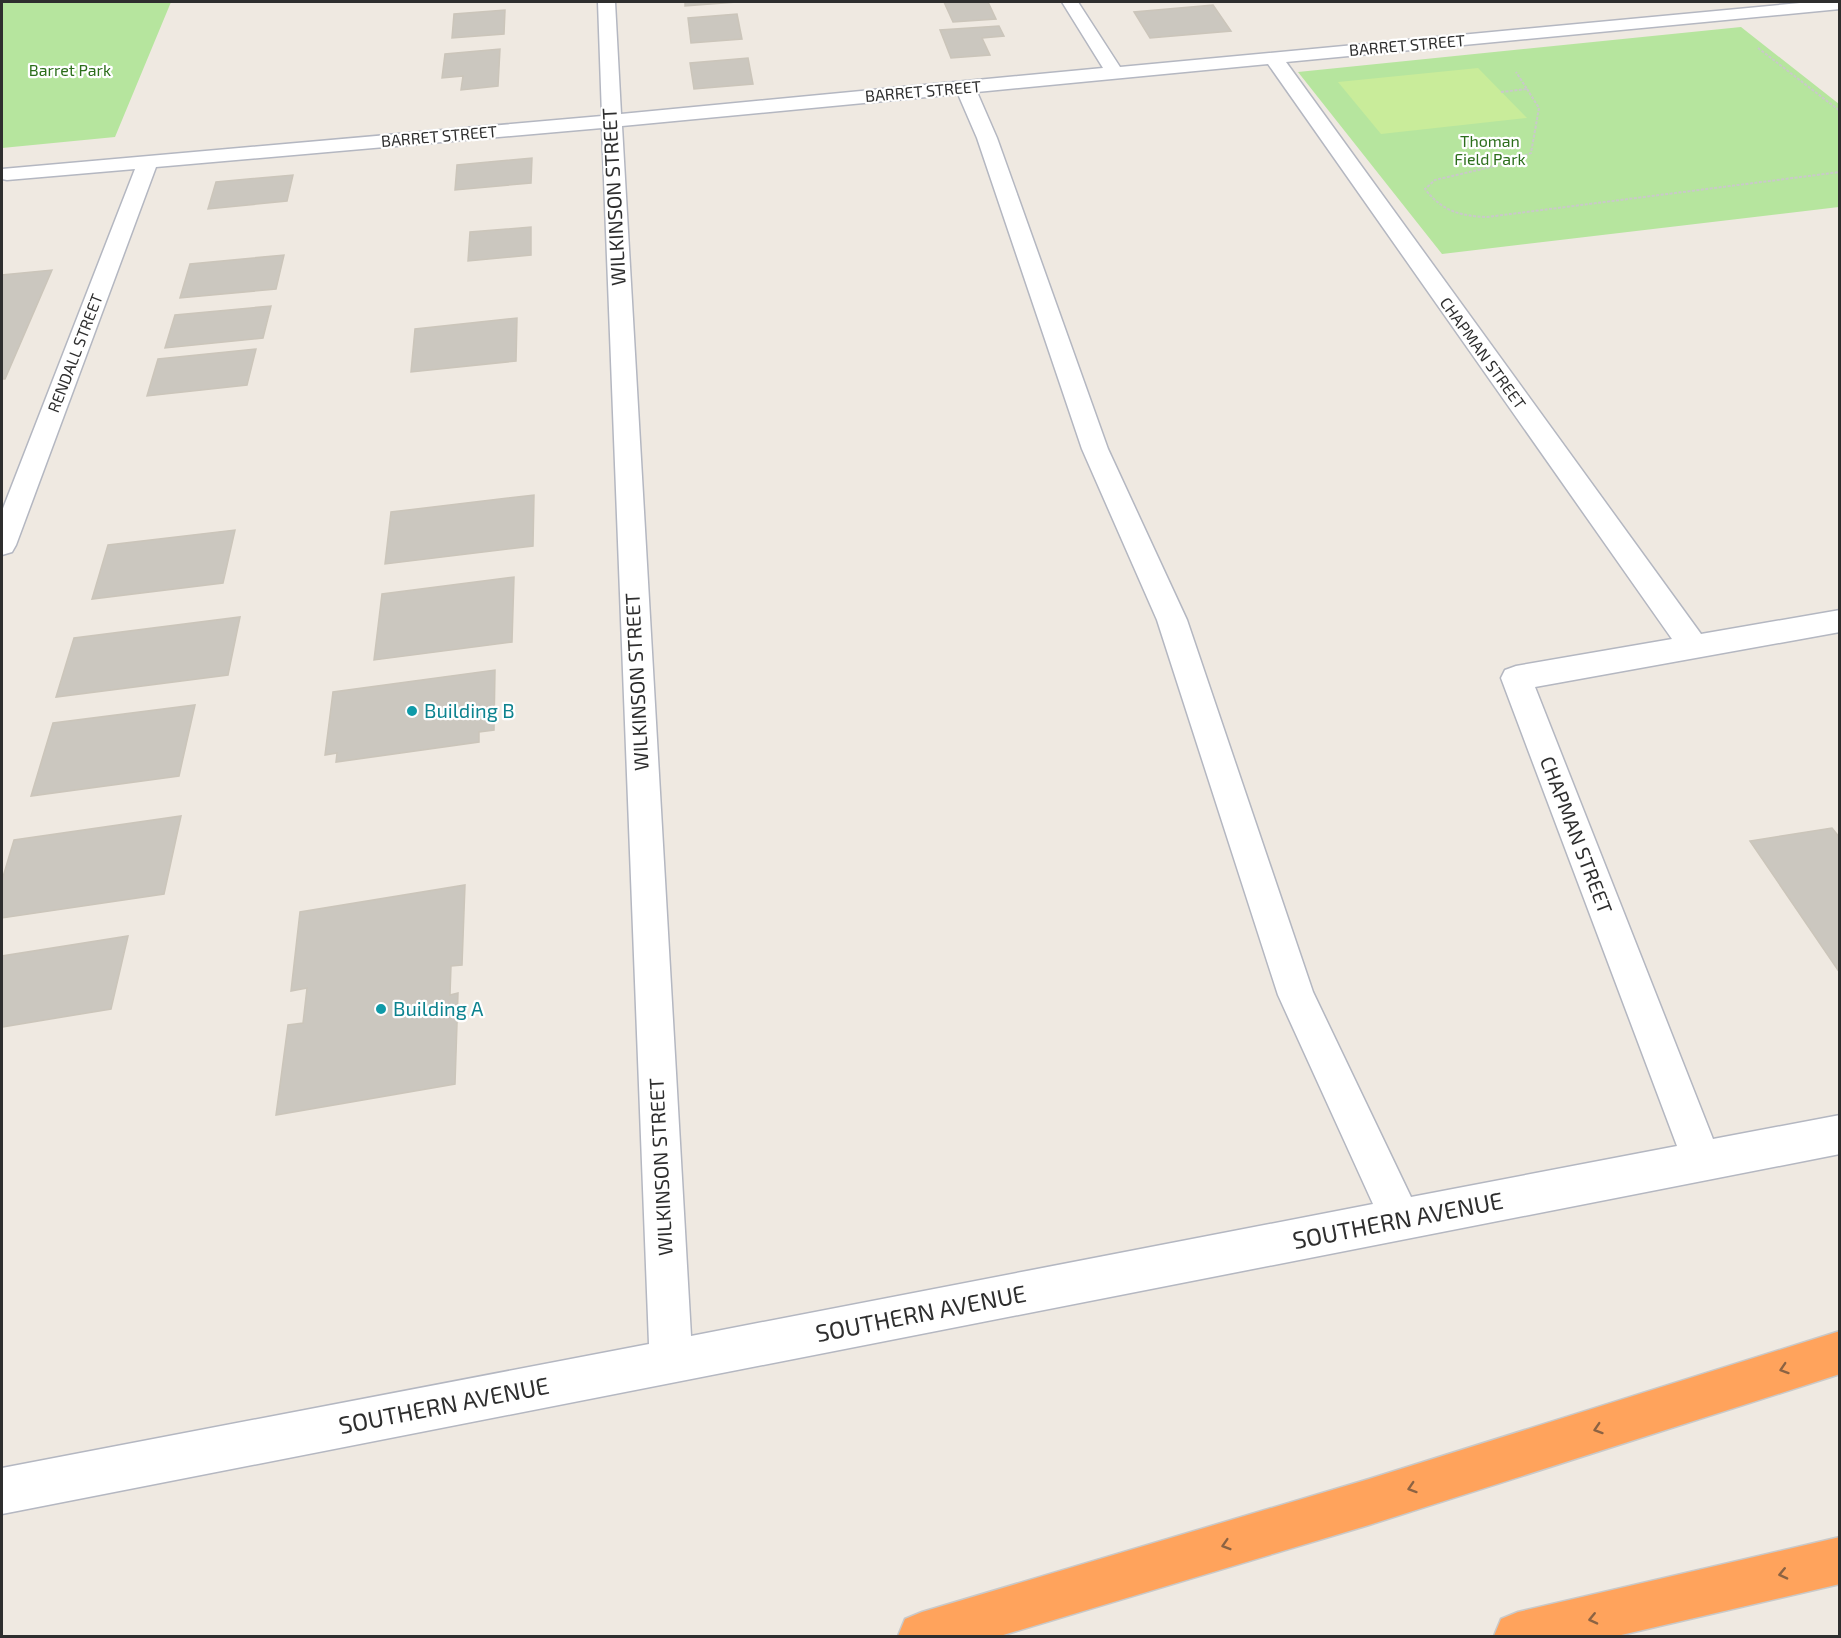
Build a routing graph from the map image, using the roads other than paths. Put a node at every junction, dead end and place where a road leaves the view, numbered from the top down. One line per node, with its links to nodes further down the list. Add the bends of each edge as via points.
1 (606, 2): 7 (street, WILKINSON STREET)
2 (1070, 2): 5 (street)
3 (1839, 4): 4 (street, BARRET STREET)
4 (1273, 58): 5 (street, BARRET STREET); 12 (street, CHAPMAN STREET)
5 (1114, 73): 6 (street, BARRET STREET)
6 (965, 87): 7 (street, BARRET STREET); 15 (street, via 987,138 1095,448 1172,620 1296,995)
7 (611, 121): 8 (street, BARRET STREET); 17 (street, WILKINSON STREET)
8 (148, 161): 9 (street, BARRET STREET); 10 (street, RENDALL STREET)
9 (7, 174)
10 (2, 544)
11 (1839, 621): 12 (street, CHAPMAN STREET)
12 (1694, 647): 14 (street, CHAPMAN STREET, via 1515,678)
13 (1839, 1134): 14 (street, SOUTHERN AVENUE)
14 (1702, 1161): 15 (street, SOUTHERN AVENUE)
15 (1401, 1220): 17 (street, SOUTHERN AVENUE)
16 (1839, 1352): 20 (highway, one-way to 20, via 1369,1502)
17 (671, 1362): 18 (street, SOUTHERN AVENUE)
18 (2, 1491)
19 (1839, 1560): 21 (highway, one-way to 21)
20 (922, 1636)
21 (1518, 1636)

